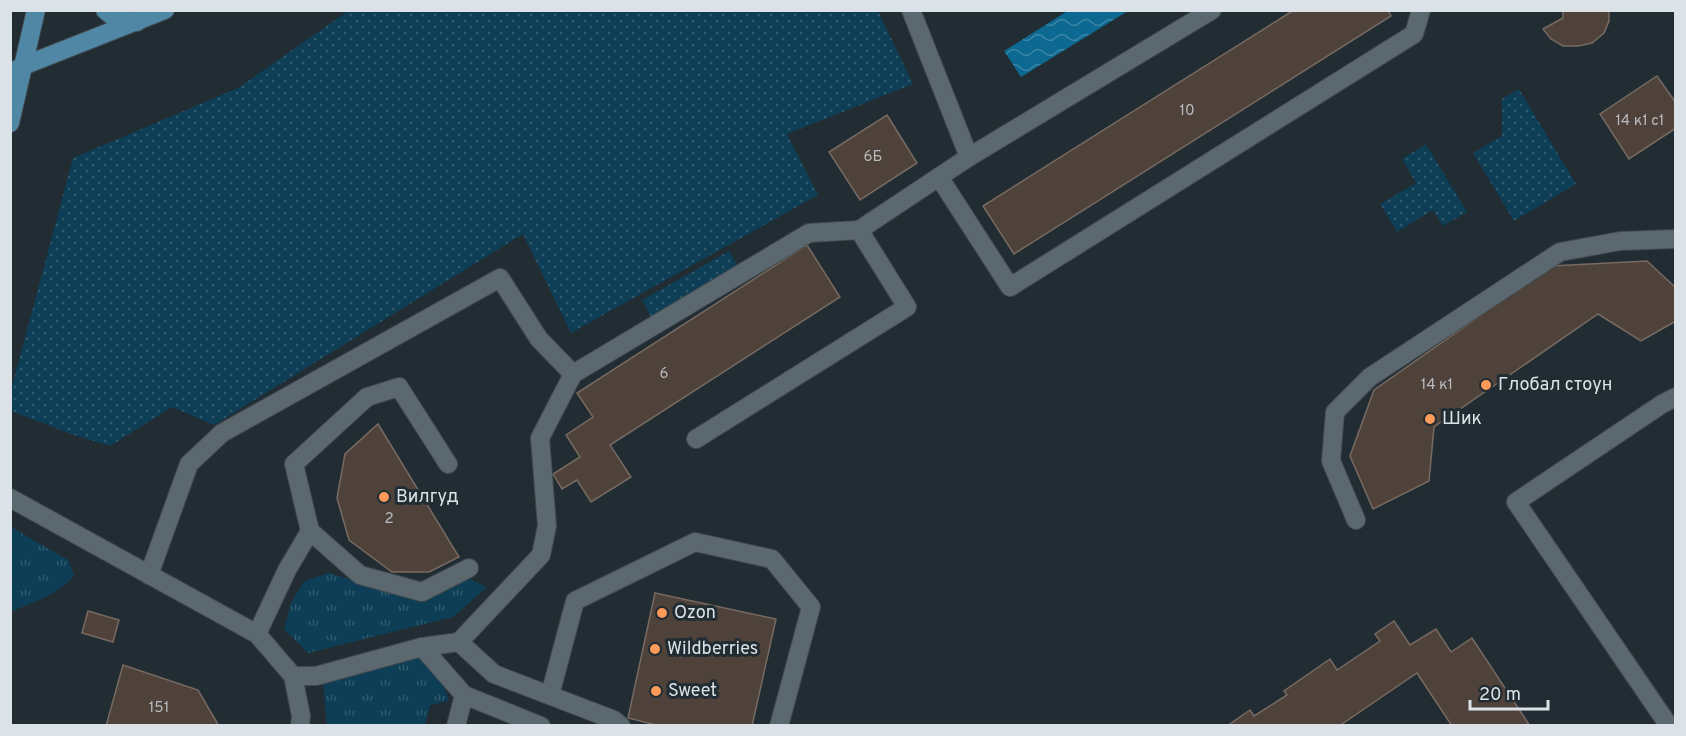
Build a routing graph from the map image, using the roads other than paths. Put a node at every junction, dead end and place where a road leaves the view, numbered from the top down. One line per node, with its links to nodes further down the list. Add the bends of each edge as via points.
1 (36, 10): 8 (main road)
2 (105, 10): 7 (main road, via 116,19)
3 (165, 10): 7 (main road)
4 (911, 10): 10 (street)
5 (1212, 10): 10 (street)
6 (1421, 10): 11 (street, via 1414,34 1010,287)
7 (138, 22): 8 (main road)
8 (17, 69): 9 (main road)
9 (10, 123)
10 (969, 157): 11 (street)
11 (939, 177): 12 (street)
12 (859, 230): 14 (street, via 809,233); 16 (street, via 907,306)
13 (1676, 239): 19 (street, via 1620,241 1560,252 1370,377 1335,412 1333,432 1331,461)
14 (573, 374): 22 (street, via 539,339 500,278 222,433 189,464); 24 (street, via 540,438 547,526 541,555)
15 (1676, 397): 34 (street, via 1516,502)
16 (696, 440)
17 (448, 464): 20 (street, via 399,387 367,397 294,464)
18 (10, 498): 22 (street)
19 (1356, 520)
20 (310, 531): 21 (street, via 360,575 422,592); 23 (street, via 286,570)
21 (470, 568)
22 (149, 575): 23 (street)
23 (257, 634): 26 (street)
24 (459, 642): 25 (street); 28 (street, via 494,674)
25 (422, 647): 26 (street, via 316,676); 27 (street)
26 (293, 676): 29 (street)
27 (464, 695): 30 (street); 31 (street)
28 (550, 695): 32 (street); 33 (street, via 574,601 695,542 772,559 811,607)
29 (300, 726)
30 (456, 726)
31 (541, 726)
32 (621, 726)
33 (779, 726)
34 (1669, 726)

